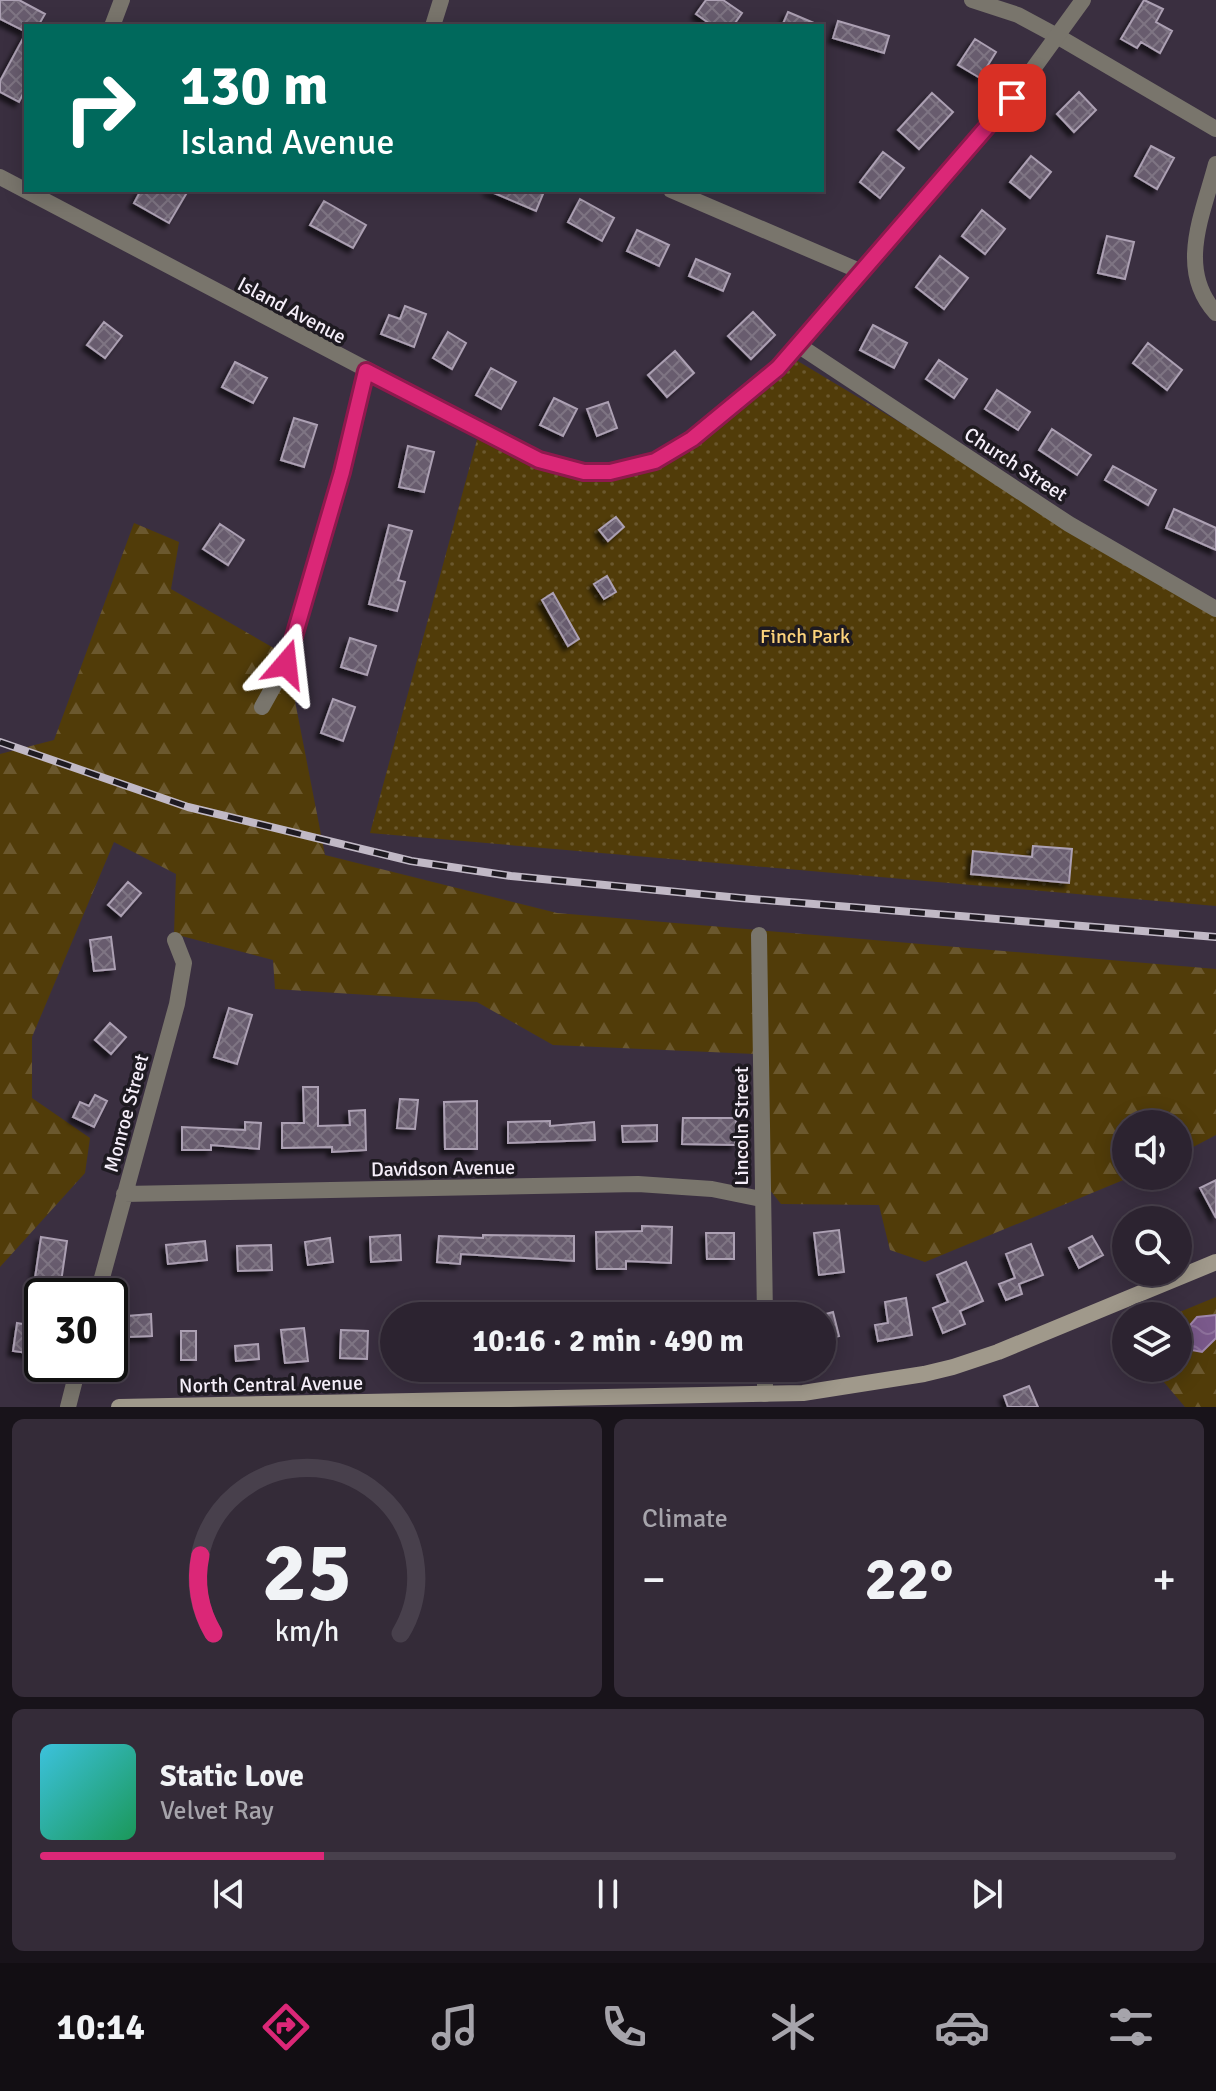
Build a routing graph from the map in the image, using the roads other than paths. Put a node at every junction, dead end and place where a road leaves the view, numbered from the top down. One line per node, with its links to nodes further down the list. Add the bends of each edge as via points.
1 (122, 0): 5 (street)
2 (441, 0): 6 (street)
3 (972, 0): 7 (street, via 1018,15)
4 (1083, 0): 7 (street, Island Avenue)
5 (113, 24)
6 (434, 24)
7 (1057, 36): 8 (street); 14 (street, Island Avenue, via 1012,98)
8 (1216, 129)
9 (1216, 164): 15 (street, via 1193,263 1203,296)
10 (0, 177): 11 (street, Island Avenue)
11 (24, 187)
12 (676, 192): 14 (street)
13 (44, 195): 17 (street, Island Avenue)
14 (862, 272): 16 (street, Island Avenue)
15 (1216, 313)
16 (798, 345): 17 (street, Island Avenue, via 778,368 674,452 610,472 584,472 539,460); 18 (street, Church Street, via 1069,524)
17 (366, 371): 19 (street, via 286,664)
18 (1216, 609)
19 (262, 707)
20 (759, 935): 23 (street, Lincoln Street)
21 (175, 940): 22 (street, Monroe Street, via 184,963 177,1004)
22 (124, 1194): 23 (street, Davidson Avenue, via 638,1184); 25 (street, Monroe Street)
23 (761, 1199): 26 (street, Lincoln Street)
24 (1216, 1262): 30 (main road, North Central Avenue, via 998,1352)
25 (102, 1278)
26 (765, 1302)
27 (74, 1382): 31 (street)
28 (765, 1382): 29 (street)
29 (765, 1394): 30 (main road, North Central Avenue); 32 (main road, North Central Avenue)
30 (802, 1400)
31 (68, 1407)
32 (119, 1407)

